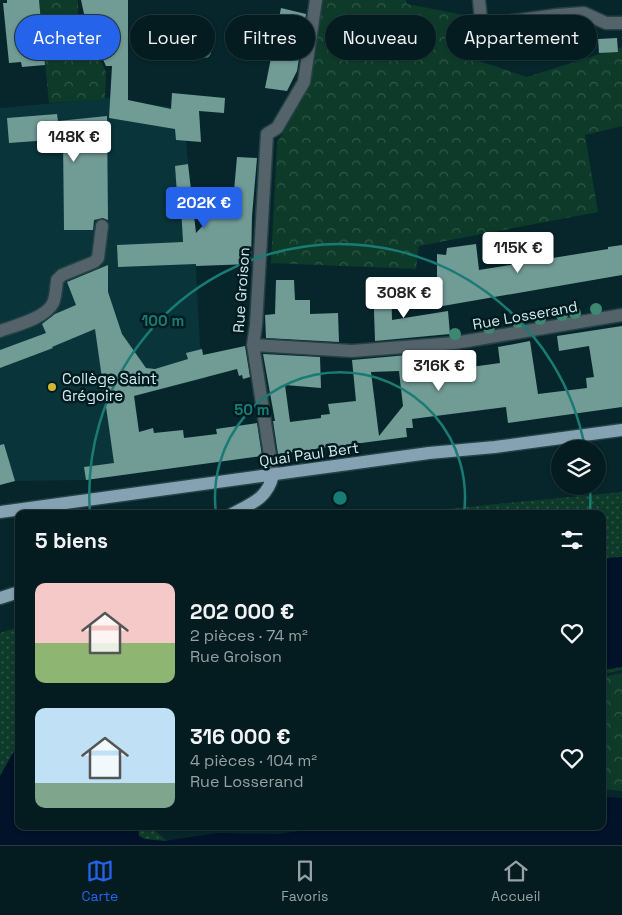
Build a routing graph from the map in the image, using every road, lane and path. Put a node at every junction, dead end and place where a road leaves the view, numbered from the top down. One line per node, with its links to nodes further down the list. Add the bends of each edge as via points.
1 (479, 0): 3 (street, via 481,20 489,24 584,13 606,24)
2 (317, 2): 7 (street, Rue Groison, via 304,82 276,128 267,134)
3 (622, 23)
4 (102, 226): 6 (street, via 98,258 57,280 54,302 49,309)
5 (622, 315): 7 (street, Rue Losserand, via 455,343 352,351)
6 (0, 331)
7 (253, 345): 9 (street, Rue Groison)
8 (622, 430): 9 (main road, Quai Paul Bert)
9 (272, 476): 10 (main road, Quai Paul Bert); 12 (main road, via 266,492)
10 (15, 510)
11 (15, 510): 13 (main road, Quai Paul Bert)
12 (239, 510)
13 (0, 512)
14 (15, 593): 15 (main road)
15 (0, 598)

